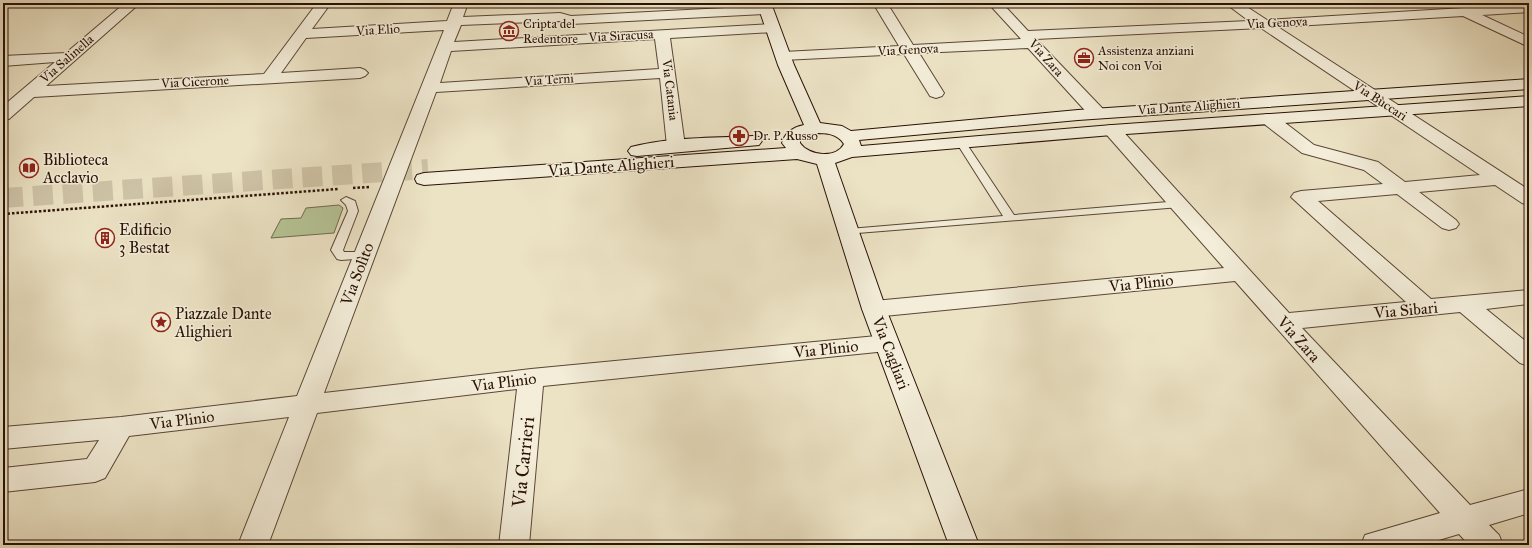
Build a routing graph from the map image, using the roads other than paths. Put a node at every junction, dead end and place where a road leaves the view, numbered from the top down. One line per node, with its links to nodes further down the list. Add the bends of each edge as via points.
1 (133, 3): 24 (street, Via Salinella)
2 (324, 3): 16 (street)
3 (461, 3): 11 (street, Via Solìto)
4 (880, 3): 22 (street)
5 (995, 3): 19 (street, Via Zara)
6 (1232, 3): 12 (street, Via Bùccari)
7 (765, 6): 10 (street, Via Elio); 13 (street)
8 (1529, 8): 9 (street, Via Genova)
9 (1464, 12): 12 (street, Via Genova); 15 (street)
10 (570, 20): 11 (street, Via Elio, via 560,16); 18 (street)
11 (454, 23): 16 (street, Via Elio); 21 (street, Via Solìto)
12 (1265, 24): 19 (street, Via Genova); 34 (street, Via Bùccari)
13 (773, 28): 17 (street, Via Siracusa); 23 (street)
14 (1529, 31): 15 (street)
15 (1508, 33): 20 (street)
16 (302, 34): 28 (street)
17 (662, 34): 18 (street, Via Siracusa); 27 (street, Via Catania)
18 (568, 39): 21 (street, Via Siracusa)
19 (1029, 39): 22 (street, Via Genova); 40 (street, Via Zara)
20 (1529, 43)
21 (445, 47): 30 (street, Via Solìto)
22 (909, 50): 23 (street, Via Genova); 33 (street)
23 (783, 56): 41 (street)
24 (68, 57): 25 (street); 31 (street, Via Salinella)
25 (3, 61)
26 (360, 72): 28 (street, Via Cicerone)
27 (668, 72): 30 (street, Via Terni); 45 (street, Via Catania)
28 (269, 78): 31 (street, Via Cicerone)
29 (1529, 84): 32 (street, Via Dante Alighieri)
30 (430, 88): 55 (street, Via Solìto)
31 (29, 92): 38 (street, Via Salinella)
32 (1406, 92): 34 (street, Via Dante Alighieri); 36 (street, via 1408,98)
33 (936, 93)
34 (1370, 94): 37 (street, Via Bùccari); 40 (street, Via Dante Alighieri)
35 (1529, 101): 36 (street, Via Dante Alighieri)
36 (1430, 108): 37 (street, Via Dante Alighieri)
37 (1395, 110): 39 (street, Via Dante Alighieri); 47 (street, Via Bùccari)
38 (3, 115)
39 (1269, 119): 40 (street, Via Dante Alighieri); 48 (street, via 1308,149 1371,166)
40 (1104, 122): 42 (street, Via Dante Alighieri); 43 (street, Via Dante Alighieri); 51 (street, Via Zara)
41 (814, 128): 43 (street, via 840,131); 44 (street, via 802,131)
42 (961, 142): 43 (street, Via Dante Alighieri); 52 (lane)
43 (849, 144): 46 (street, via 838,157)
44 (795, 145): 45 (street, Via Dante Alighieri); 45 (street, Via Dante Alighieri, via 426,174); 46 (street, via 810,157)
45 (676, 146)
46 (824, 159): 54 (street, Via Cagliari)
47 (1500, 180): 48 (street); 50 (street, Via Bùccari)
48 (1401, 188): 53 (street); 59 (street, via 1301,197)
49 (344, 194): 55 (lane, via 354,211 337,250 342,256)
50 (1529, 199)
51 (1180, 204): 52 (lane); 56 (street, Via Zara)
52 (1011, 219): 54 (lane)
53 (1449, 224)
54 (849, 232): 60 (street, Via Cagliari)
55 (364, 255): 65 (street, Via Solìto)
56 (1241, 273): 60 (street, Via Plinio); 61 (street, Via Zara)
57 (1529, 297): 58 (street, Via Sibari)
58 (1465, 304): 59 (street, Via Sibari); 63 (street)
59 (1426, 307): 61 (street, Via Sibari)
60 (874, 309): 62 (street, Via Cagliari)
61 (1283, 322): 70 (street, Via Zara)
62 (887, 343): 64 (street, Via Plinio); 73 (street, Via Cagliari)
63 (1529, 357)
64 (531, 378): 65 (street, Via Plinio); 72 (street, Via Carrieri)
65 (306, 405): 66 (street, Via Plinio); 71 (street, Via Solìto)
66 (121, 426): 67 (street, Via Plinio); 68 (street, via 95,470)
67 (3, 438)
68 (3, 480)
69 (1529, 501): 70 (street)
70 (1465, 519): 74 (street); 75 (street, Via Zara)
71 (253, 545)
72 (514, 545)
73 (964, 545)
74 (1376, 545)
75 (1488, 545)

